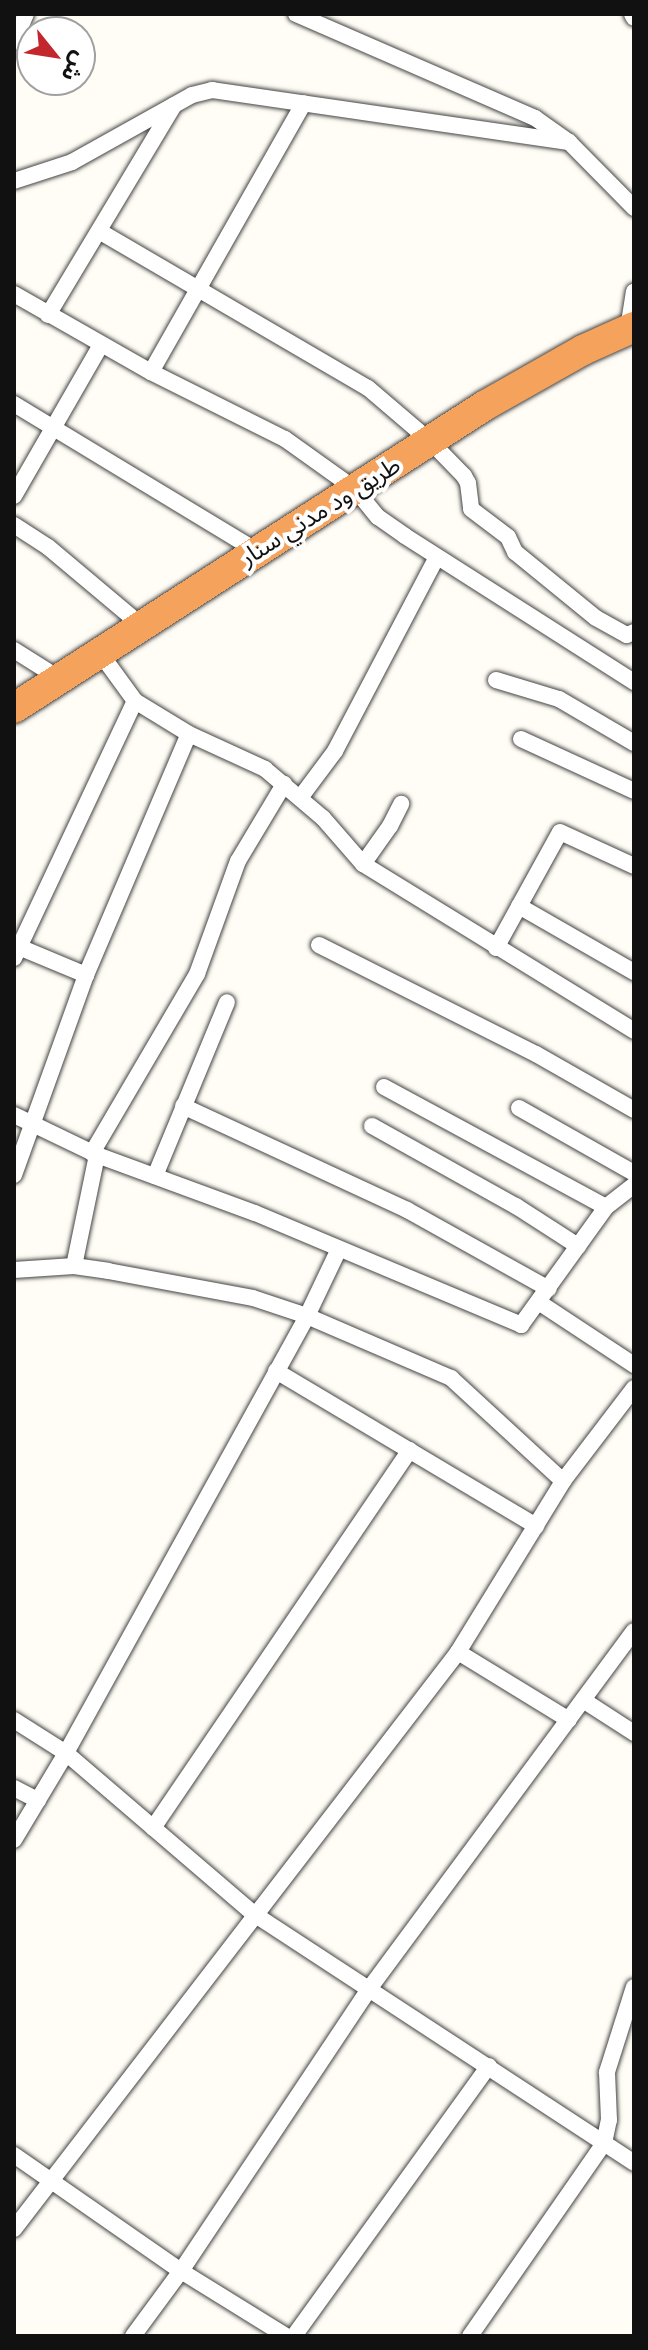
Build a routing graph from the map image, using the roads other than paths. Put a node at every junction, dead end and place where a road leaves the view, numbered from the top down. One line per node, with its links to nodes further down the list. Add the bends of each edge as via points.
1 (26, 14): 3 (street)
2 (296, 14): 6 (street, via 535,118)
3 (14, 42)
4 (304, 103): 5 (street, via 212,90); 6 (street); 10 (street)
5 (175, 104): 7 (street, via 72,162); 9 (street)
6 (569, 142): 8 (street)
7 (14, 181)
8 (634, 208)
9 (99, 231): 10 (street); 13 (street)
10 (195, 289): 16 (street); 19 (street, via 347,373)
11 (634, 291): 14 (street)
12 (14, 294): 13 (street)
13 (48, 315): 15 (street)
14 (631, 328): 19 (highway, طريق ود مدني سنار, via 539,374)
15 (101, 345): 16 (street); 18 (street)
16 (151, 372): 20 (street, via 285,439)
17 (14, 404): 18 (street)
18 (55, 429): 21 (street); 23 (street)
19 (430, 441): 20 (highway, طريق ود مدني سنار); 26 (street, via 468,483 471,509 508,537 515,552 596,618 627,635)
20 (355, 489): 23 (highway, طريق ود مدني سنار); 24 (street, via 378,517)
21 (14, 496)
22 (14, 525): 25 (street)
23 (257, 551): 25 (highway, طريق ود مدني سنار)
24 (437, 557): 31 (street); 39 (street, via 335,751)
25 (142, 626): 28 (highway, طريق ود مدني سنار)
26 (634, 632)
27 (14, 650): 29 (street)
28 (100, 653): 29 (highway, طريق ود مدني سنار); 32 (street)
29 (60, 679): 33 (highway, طريق ود مدني سنار)
30 (496, 680): 36 (street, via 559,699)
31 (634, 682)
32 (135, 701): 34 (street); 46 (street)
33 (14, 708)
34 (189, 734): 37 (street, via 251,762); 48 (street)
35 (521, 739): 38 (street)
36 (634, 743)
37 (284, 784): 39 (street); 58 (street, via 238,861 197,974)
38 (634, 791)
39 (300, 798): 41 (street)
40 (401, 804): 41 (street)
41 (363, 864): 45 (street)
42 (634, 866): 43 (street, via 560,832)
43 (519, 906): 45 (street); 47 (street)
44 (319, 945): 54 (street, via 536,1054)
45 (496, 948): 50 (street)
46 (16, 953): 48 (street)
47 (634, 972)
48 (86, 975): 56 (street)
49 (227, 1002): 52 (street)
50 (634, 1031)
51 (384, 1087): 63 (street)
52 (183, 1106): 61 (street); 68 (street, via 398,1206)
53 (519, 1108): 59 (street)
54 (634, 1110)
55 (14, 1115): 56 (street)
56 (30, 1124): 58 (street); 60 (street)
57 (372, 1126): 64 (street)
58 (95, 1154): 61 (street); 66 (street)
59 (634, 1173)
60 (14, 1175)
61 (155, 1176): 65 (street)
62 (634, 1185): 63 (street)
63 (606, 1207): 64 (street)
64 (578, 1246): 68 (street)
65 (339, 1249): 68 (street, via 521,1325); 69 (street)
66 (74, 1266): 67 (street); 69 (street, via 253,1298)
67 (14, 1270)
68 (544, 1296): 70 (street)
69 (307, 1316): 71 (street); 74 (street, via 451,1378)
70 (634, 1365)
71 (276, 1371): 73 (street); 82 (street)
72 (634, 1388): 74 (street)
73 (410, 1450): 75 (street); 85 (street)
74 (563, 1481): 75 (street)
75 (536, 1526): 77 (street)
76 (634, 1631): 78 (street)
77 (458, 1652): 80 (street); 87 (street)
78 (583, 1700): 80 (street); 81 (street)
79 (14, 1720): 82 (street)
80 (569, 1720): 89 (street)
81 (634, 1733)
82 (66, 1753): 84 (street); 85 (street)
83 (14, 1788): 84 (street)
84 (38, 1800): 86 (street)
85 (153, 1828): 87 (street)
86 (14, 1840)
87 (254, 1914): 89 (street); 94 (street)
88 (634, 1987): 91 (street, via 607,2072 609,2120)
89 (369, 1989): 90 (street); 96 (street)
90 (489, 2066): 91 (street); 99 (street)
91 (604, 2143): 93 (street); 100 (street)
92 (14, 2155): 94 (street)
93 (634, 2163)
94 (50, 2177): 95 (street); 96 (street)
95 (14, 2229)
96 (181, 2271): 97 (street); 98 (street)
97 (133, 2336)
98 (286, 2336)
99 (294, 2336)
100 (470, 2336)

